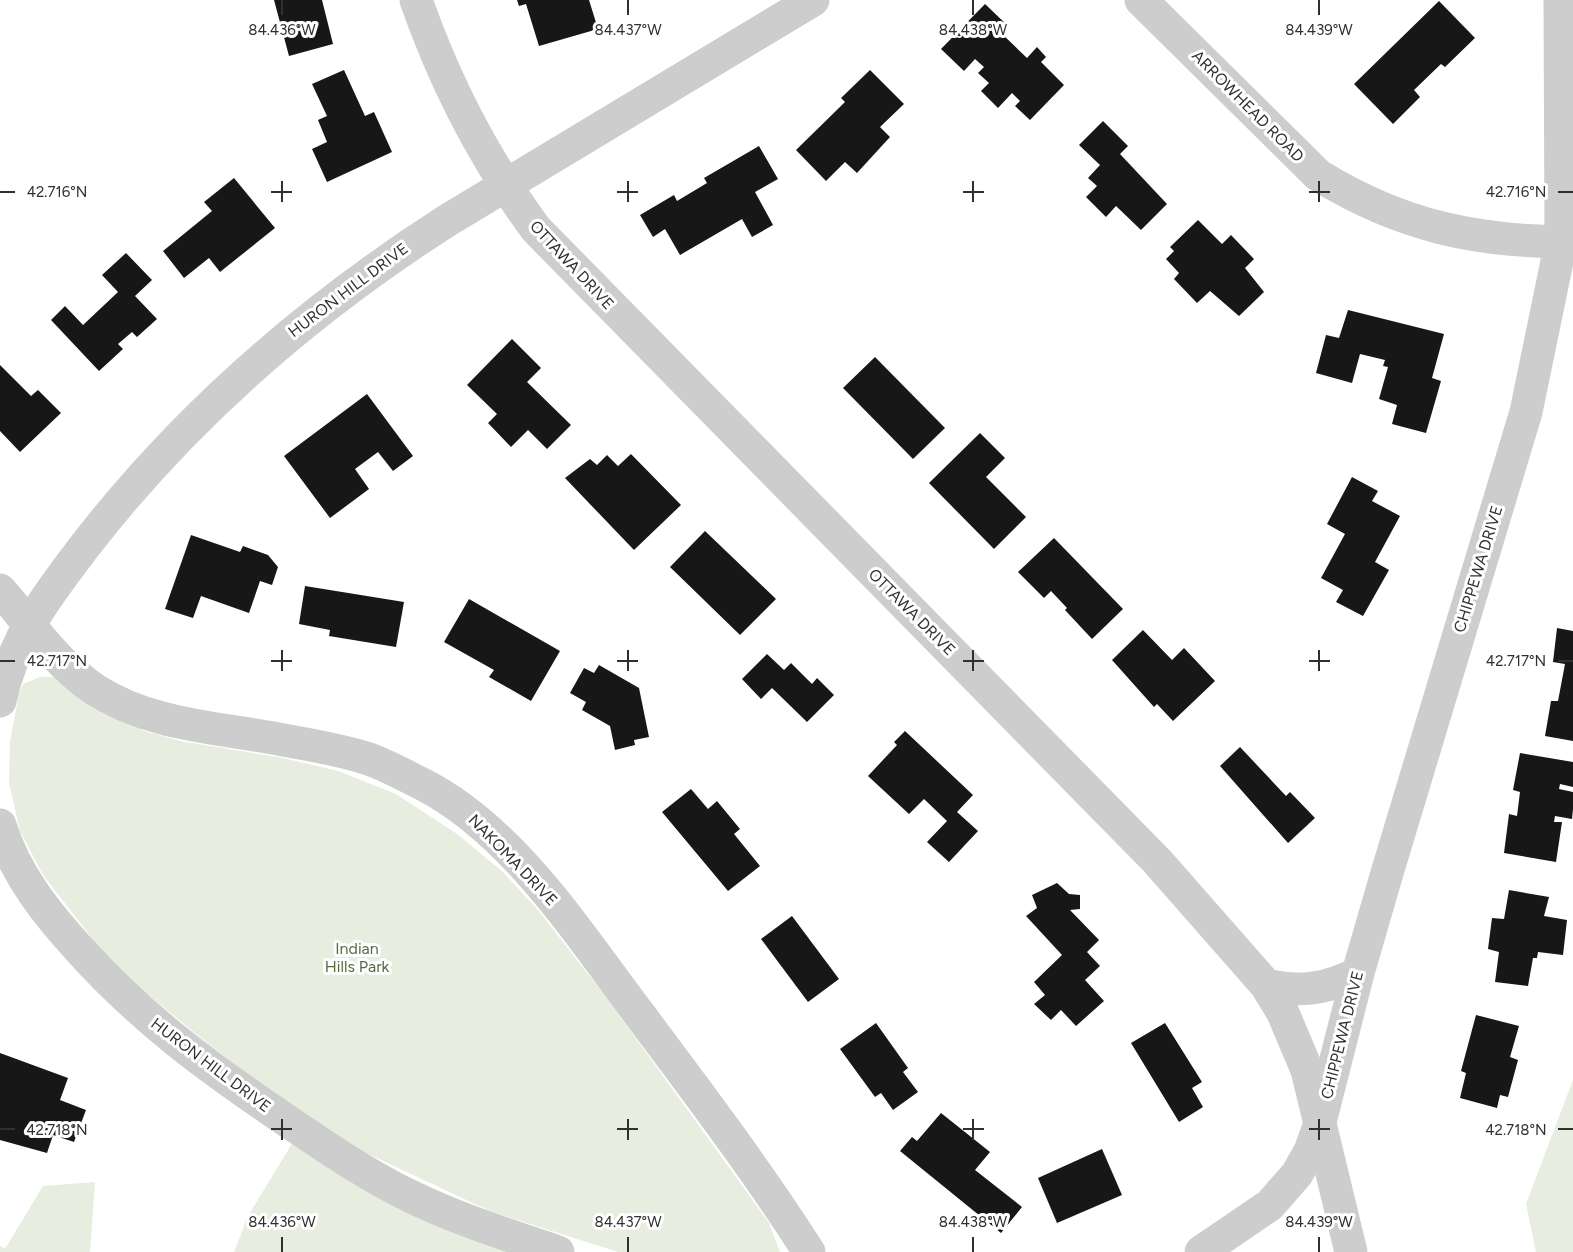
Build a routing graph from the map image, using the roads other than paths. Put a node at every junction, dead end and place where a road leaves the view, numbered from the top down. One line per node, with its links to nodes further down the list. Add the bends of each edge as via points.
1 (416, 0): 5 (street, OTTAWA DRIVE, via 453,91)
2 (813, 0): 5 (street, HURON HILL DRIVE)
3 (1141, 0): 6 (street, ARROWHEAD ROAD, via 1318,175 1346,192 1436,228 1496,239)
4 (1560, 0): 6 (street, CHIPPEWA DRIVE)
5 (505, 187): 8 (street, HURON HILL DRIVE, via 420,238 339,294 237,379 105,519); 12 (street, OTTAWA DRIVE, via 536,229 579,275 1157,861)
6 (1567, 242): 11 (street, CHIPPEWA DRIVE, via 1526,412)
7 (0, 590): 8 (street, NAKOMA DRIVE)
8 (29, 624): 9 (street, HURON HILL DRIVE, via 10,661); 15 (street, NAKOMA DRIVE, via 70,669 94,688 141,712 165,720 370,759 468,812 556,905 715,1115)
9 (0, 702)
10 (0, 825): 14 (street, HURON HILL DRIVE, via 16,867 63,932 110,984 164,1033 219,1075 372,1176 411,1197)
11 (1358, 973): 12 (street, via 1313,989); 13 (street, CHIPPEWA DRIVE)
12 (1266, 985): 13 (street, OTTAWA DRIVE, via 1307,1070)
13 (1320, 1126): 16 (street, via 1285,1190 1270,1205); 17 (street, OTTAWA DRIVE)
14 (558, 1252)
15 (809, 1252)
16 (1201, 1252)
17 (1351, 1252)

